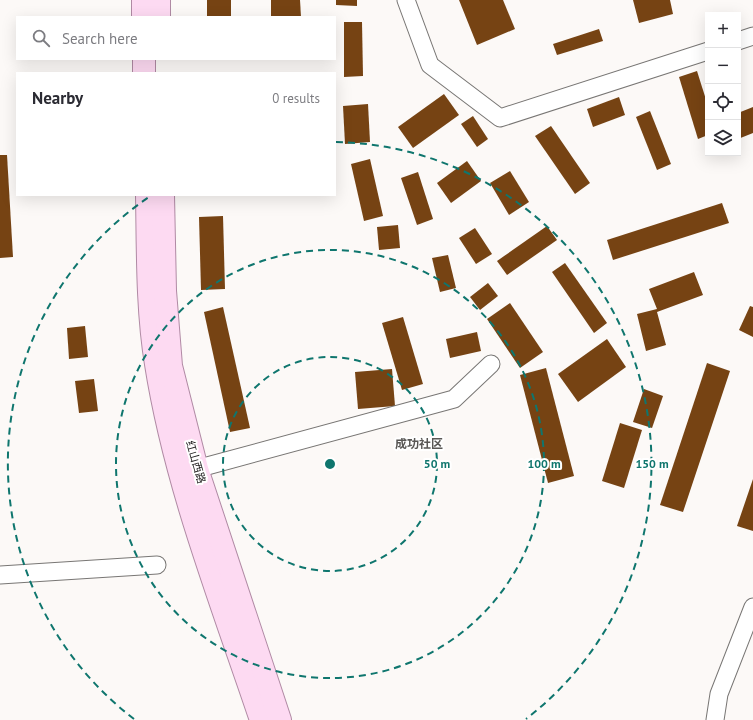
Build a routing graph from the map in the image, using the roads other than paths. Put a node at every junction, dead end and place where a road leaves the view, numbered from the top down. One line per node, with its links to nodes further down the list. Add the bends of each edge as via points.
1 (143, 0): 4 (main road)
2 (159, 0): 5 (main road)
3 (406, 0): 8 (street, via 430,65 500,118)
4 (143, 16)
5 (159, 16)
6 (753, 36): 7 (street)
7 (741, 40)
8 (705, 52)
9 (144, 60): 11 (main road)
10 (160, 60): 12 (main road)
11 (144, 72)
12 (160, 72)
13 (147, 196): 16 (main road, 红山西路, via 150,310 155,363)
14 (163, 196): 16 (main road, 红山西路, via 165,291 171,366)
15 (491, 364): 16 (street, via 454,399)
16 (189, 471): 20 (main road, 红山西路, via 192,516); 21 (main road, 红山西路)
17 (157, 565): 18 (street)
18 (0, 575)
19 (753, 606): 22 (street, via 719,694)
20 (261, 720)
21 (280, 720)
22 (715, 720)

